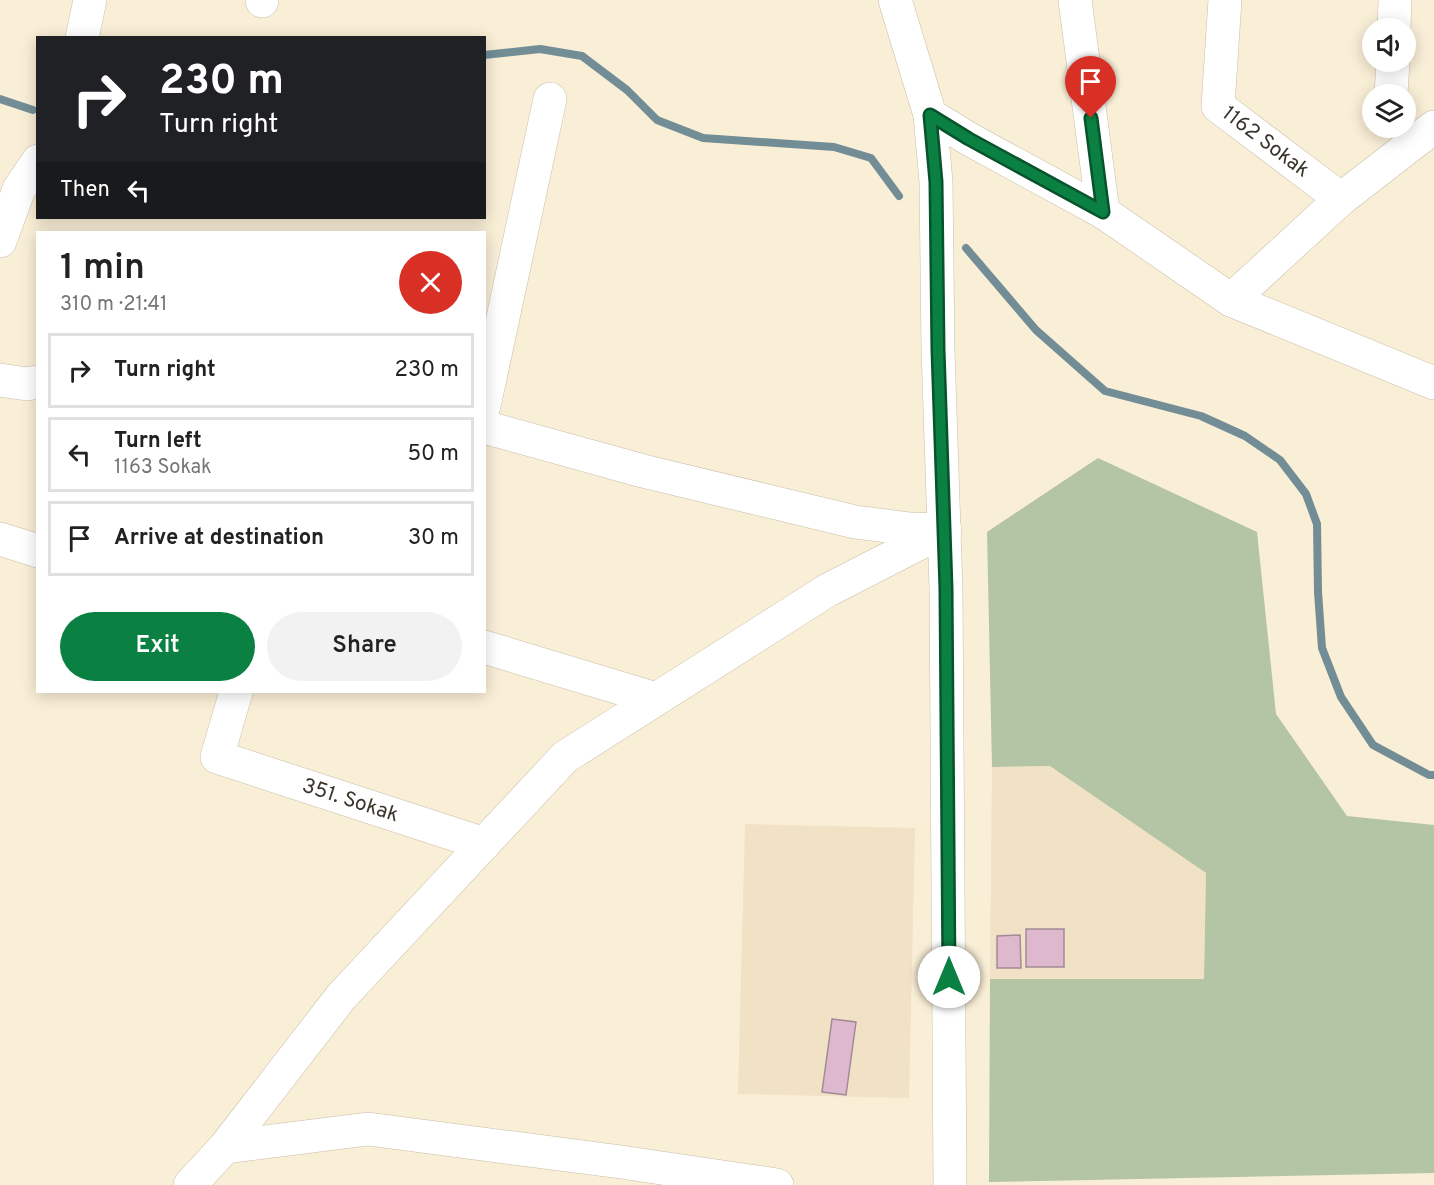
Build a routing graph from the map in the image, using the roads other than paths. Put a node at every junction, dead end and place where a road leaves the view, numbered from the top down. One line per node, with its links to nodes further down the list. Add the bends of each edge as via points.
1 (90, 0): 7 (street)
2 (896, 0): 9 (street)
3 (1075, 0): 15 (street)
4 (1226, 0): 14 (street, 1162 Sokak, via 1218,106)
5 (1395, 0): 6 (street)
6 (1394, 18)
7 (82, 36)
8 (550, 99): 21 (street)
9 (930, 115): 15 (street); 23 (street, via 936,182)
10 (1434, 127): 11 (street)
11 (1404, 150): 14 (street)
12 (36, 163): 13 (street)
13 (10, 185): 16 (street)
14 (1341, 200): 17 (street)
15 (1103, 212): 17 (street)
16 (0, 242)
17 (1231, 300): 20 (street)
18 (0, 380): 19 (street)
19 (36, 382)
20 (1434, 383)
21 (486, 397)
22 (486, 428): 23 (street, via 643,471 855,522)
23 (945, 530): 28 (street, via 828,590); 33 (street)
24 (0, 539): 25 (street)
25 (36, 550)
26 (486, 648): 28 (street)
27 (236, 693): 29 (street, 351. Sokak, via 216,757)
28 (657, 699): 29 (street, via 566,757)
29 (484, 844): 30 (street, via 341,997)
30 (225, 1147): 31 (street); 32 (street, via 369,1130)
31 (190, 1185)
32 (777, 1185)
33 (950, 1185)

